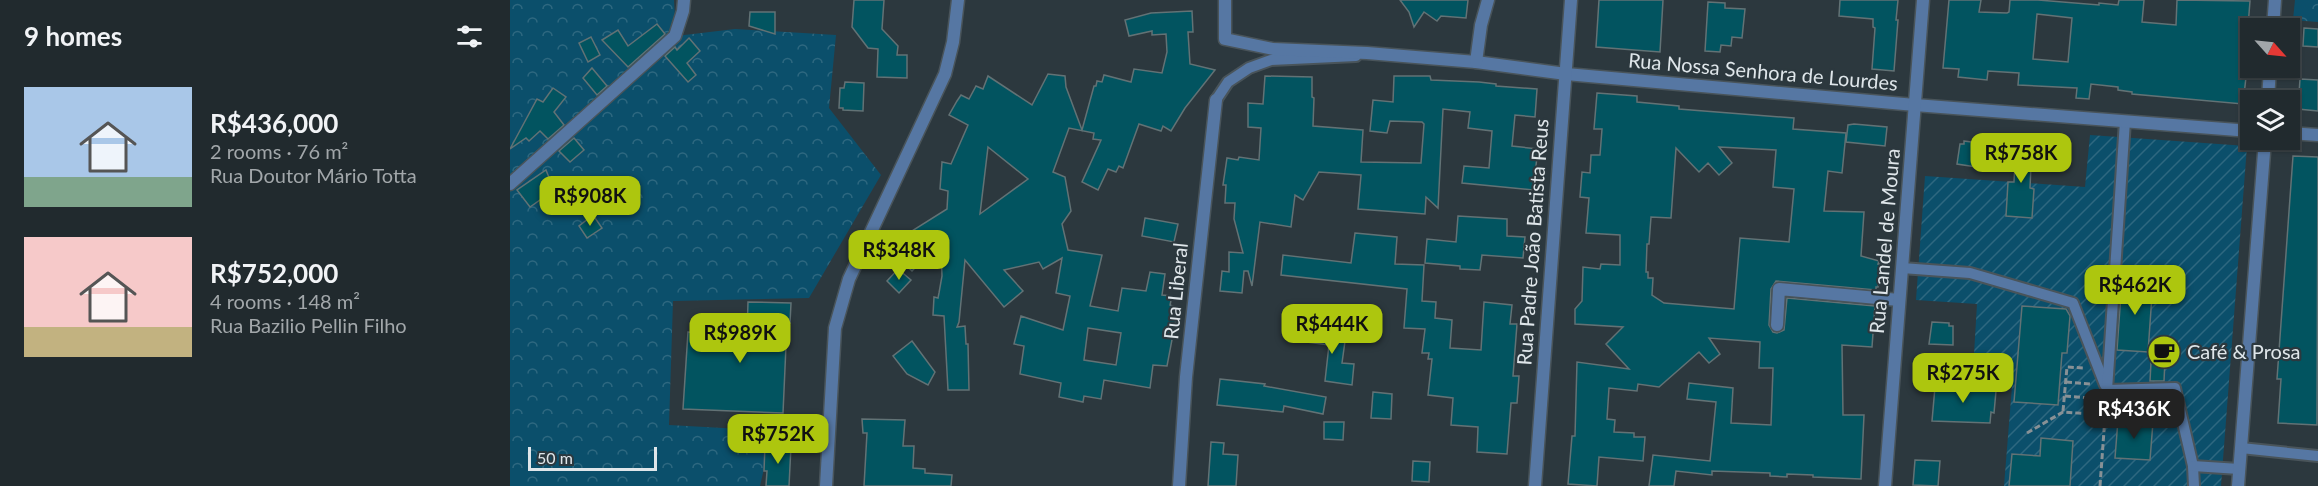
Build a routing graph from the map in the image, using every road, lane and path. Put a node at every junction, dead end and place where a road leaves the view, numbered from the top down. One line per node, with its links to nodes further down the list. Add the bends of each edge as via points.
1 (684, 0): 19 (street, via 675,36)
2 (958, 0): 34 (street, via 945,74 849,279 838,318)
3 (1226, 0): 9 (street, Rua Nossa Senhora de Lourdes, via 1225,39 1273,49)
4 (1488, 0): 10 (street)
5 (1571, 0): 11 (street, Rua Padre João Batista Reus)
6 (1923, 0): 13 (street, Rua Landel de Moura)
7 (2275, 0): 8 (street)
8 (2274, 18)
9 (1367, 53): 10 (street, Rua Nossa Senhora de Lourdes); 12 (lane, via 1350,58 1272,60 1248,68 1228,82)
10 (1476, 62): 11 (street, Rua Nossa Senhora de Lourdes)
11 (1566, 74): 13 (street, Rua Nossa Senhora de Lourdes); 36 (street, Rua Padre João Batista Reus)
12 (1216, 100): 35 (street, Rua Liberal, via 1186,377)
13 (1915, 105): 14 (street, Rua Nossa Senhora de Lourdes); 20 (street, Rua Landel de Moura)
14 (2125, 121): 15 (street, Rua Nossa Senhora de Lourdes); 25 (lane)
15 (2240, 130)
16 (2300, 134): 17 (street)
17 (2318, 135)
18 (2264, 150): 30 (street)
19 (510, 184)
20 (1902, 268): 21 (street, Rua Landel de Moura); 23 (lane, via 1970,273 2073,303)
21 (1899, 300): 22 (street, via 1779,289); 37 (street, Rua Landel de Moura)
22 (1777, 325)
23 (2099, 369): 24 (path, via 2067,367); 25 (lane)
24 (2066, 382): 25 (path, via 2089,383); 26 (path)
25 (2107, 390): 26 (path, via 2088,398); 28 (path); 32 (lane, via 2175,388)
26 (2065, 396): 27 (path)
27 (2063, 412): 28 (path); 29 (path)
28 (2105, 415): 38 (path)
29 (2027, 433)
30 (2241, 448): 31 (lane); 33 (street)
31 (2318, 456)
32 (2193, 466): 33 (lane); 39 (lane)
33 (2239, 470): 40 (street)
34 (826, 486)
35 (1179, 486)
36 (1535, 486)
37 (1885, 486)
38 (2100, 486)
39 (2194, 486)
40 (2238, 486)

